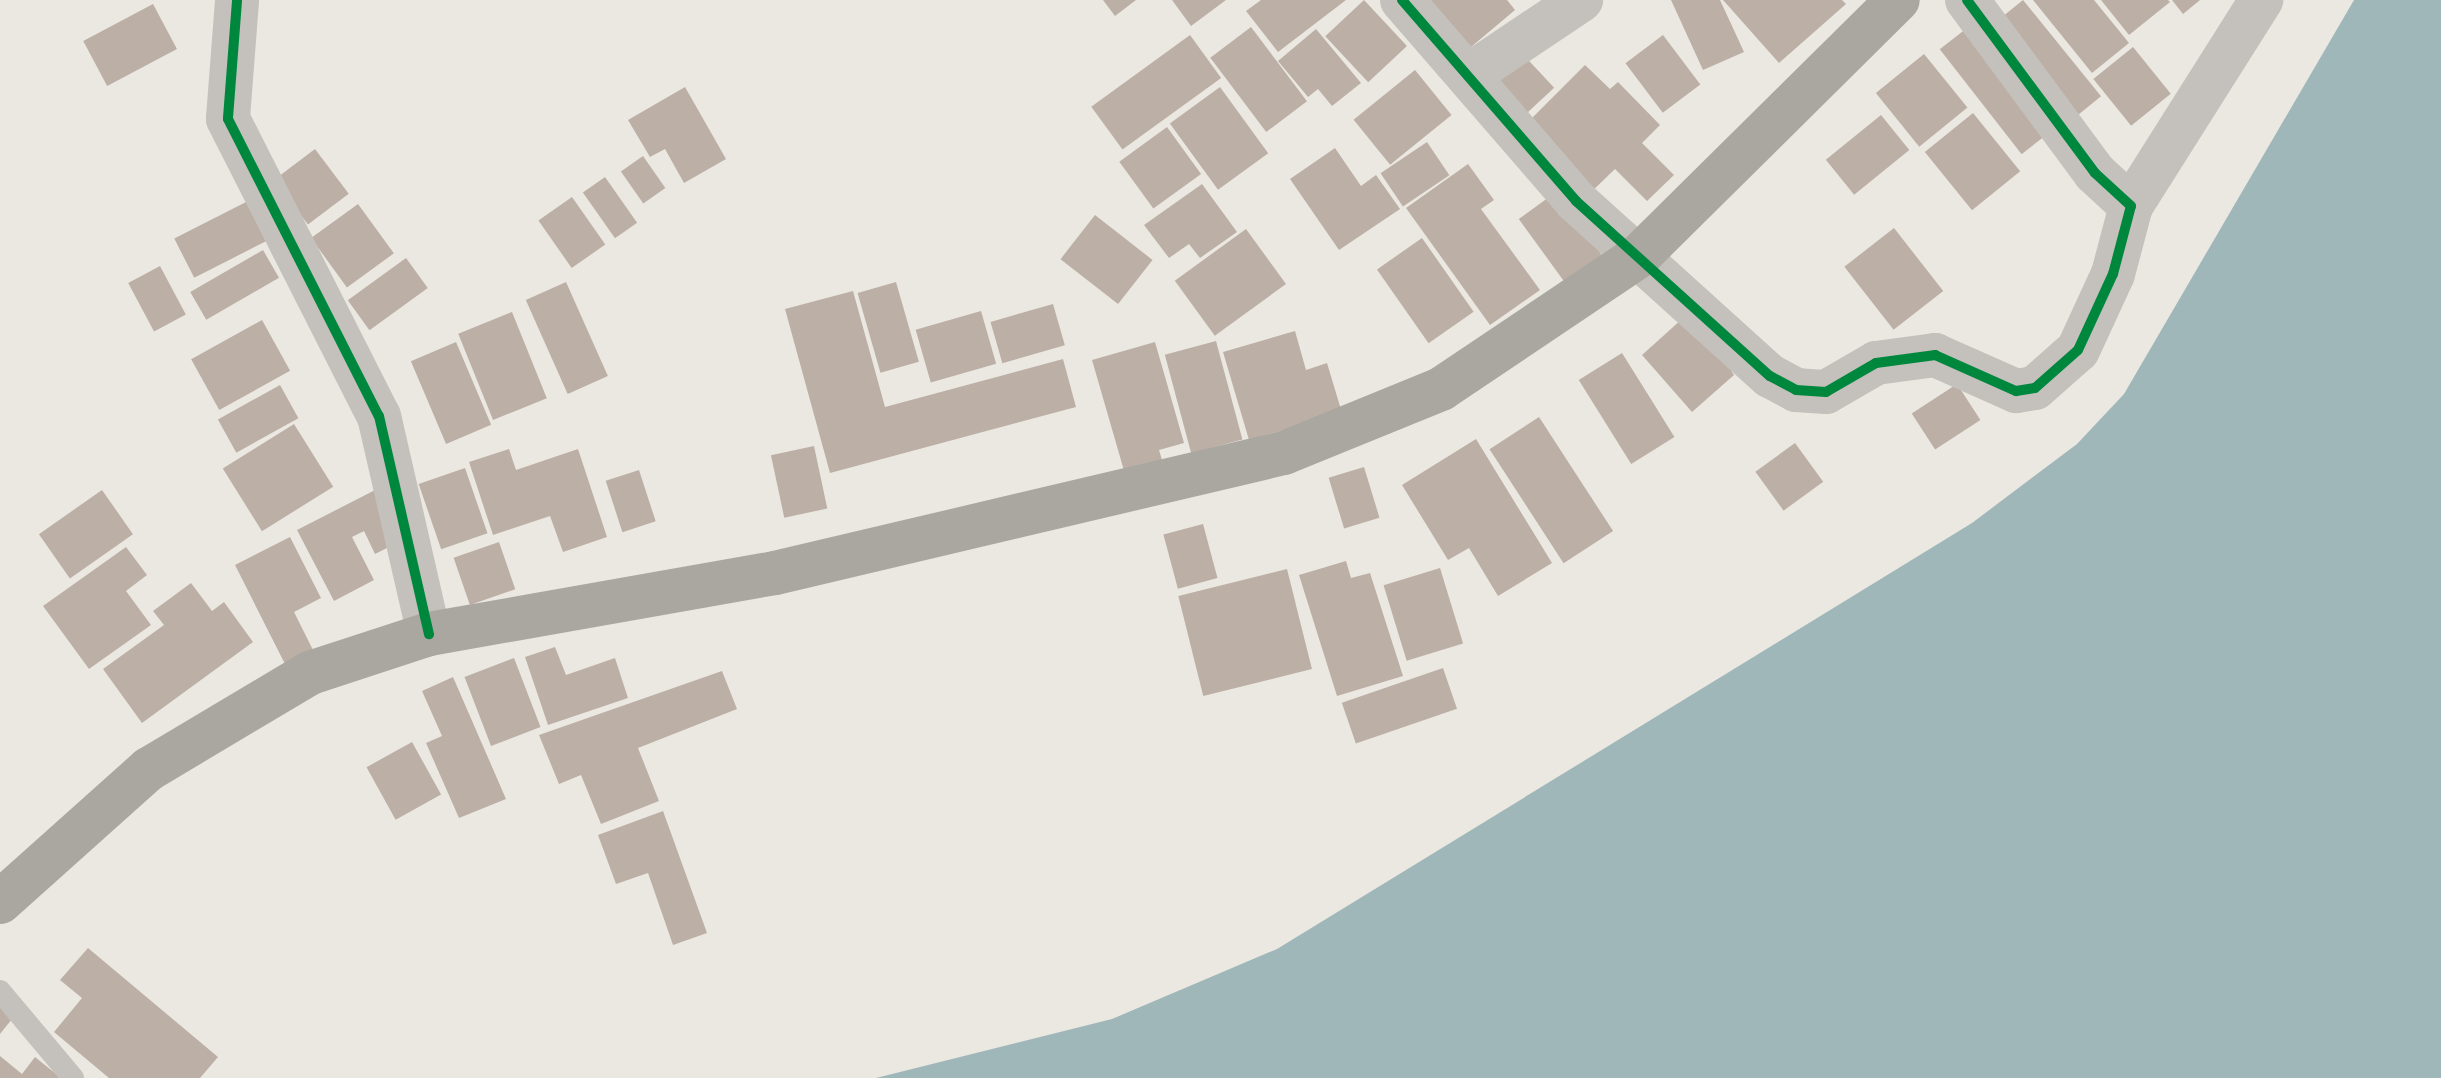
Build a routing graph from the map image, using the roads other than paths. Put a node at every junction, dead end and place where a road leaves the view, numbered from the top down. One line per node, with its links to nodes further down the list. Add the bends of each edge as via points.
1 (237, 0): 10 (street, via 228,119 379,416)
2 (1402, 0): 7 (street)
3 (1581, 0): 7 (street)
4 (1898, 0): 9 (highway)
5 (1967, 0): 8 (street, via 2095,173)
6 (2261, 0): 8 (street)
7 (1469, 75): 9 (street, via 1576,201)
8 (2131, 206): 9 (street, via 2113,274 2078,350 2056,375 2016,391 1935,355 1907,354 1826,392 1796,390 1770,376)
9 (1639, 256): 10 (highway, via 1441,389 1284,453 775,573)
10 (429, 634): 11 (highway, via 310,673 216,723 149,769)
11 (0, 902)
12 (0, 991): 13 (lane)
13 (73, 1078)

